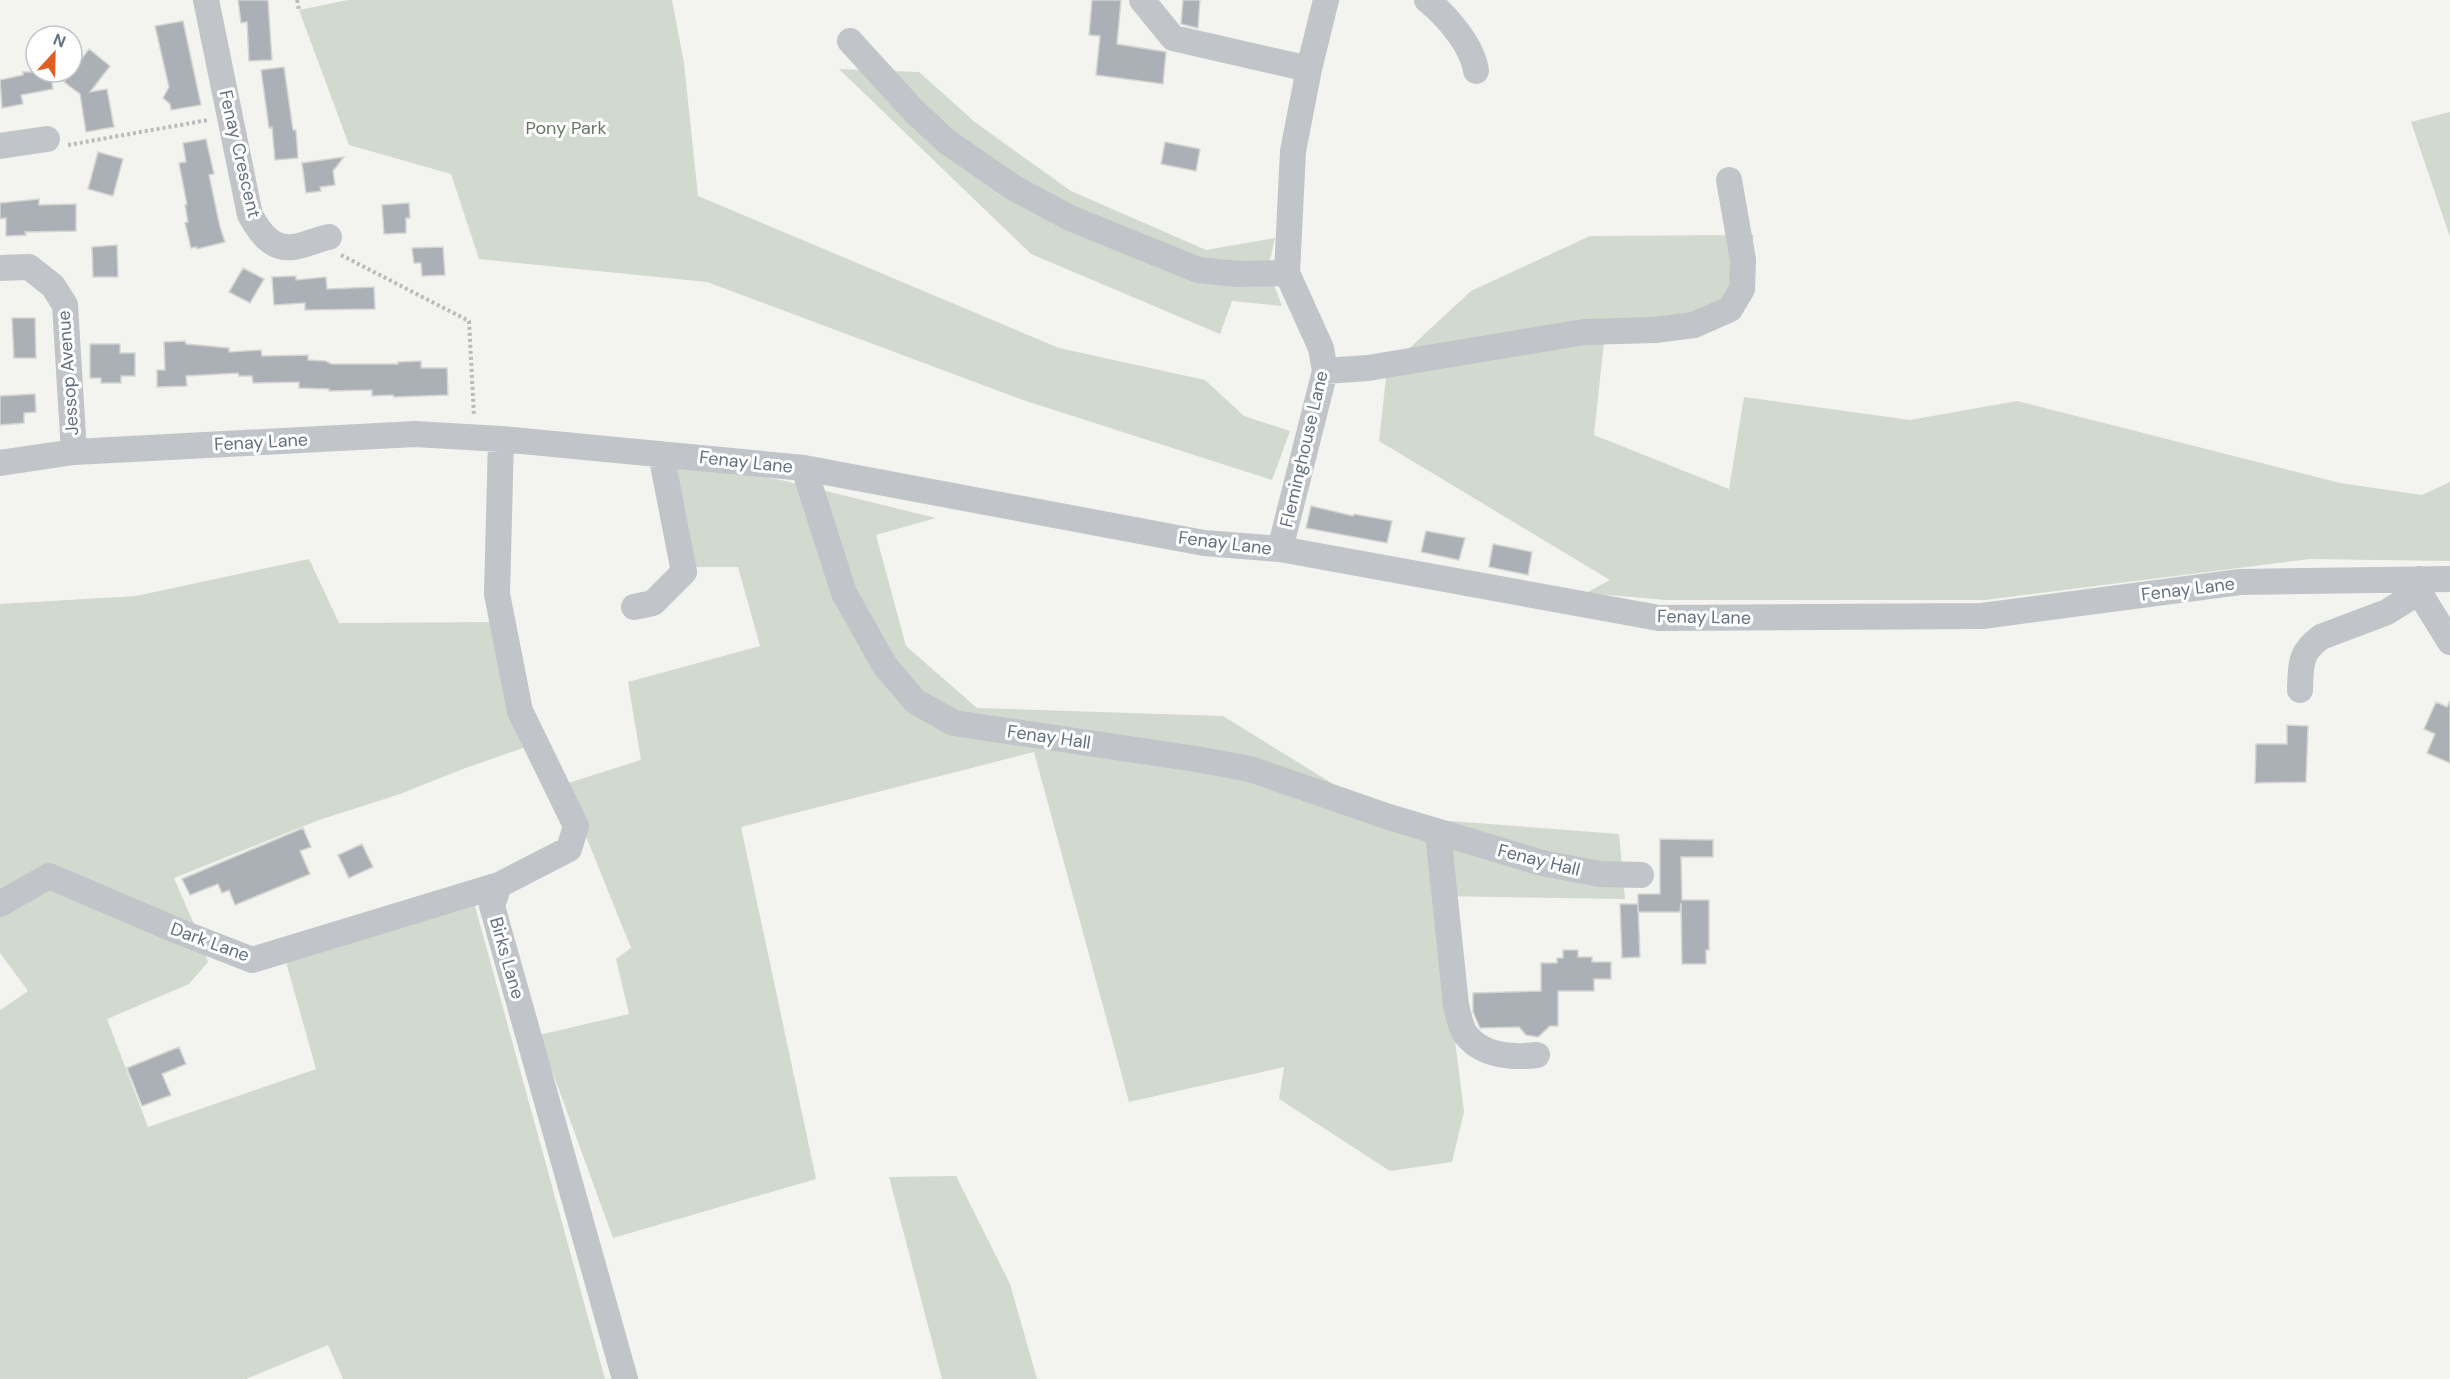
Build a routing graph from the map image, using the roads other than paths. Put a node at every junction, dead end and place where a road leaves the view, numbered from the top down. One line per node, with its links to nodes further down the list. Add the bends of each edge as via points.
1 (206, 0): 11 (street, Fenay Crescent, via 250,215 270,242 282,247)
2 (1142, 0): 6 (street, via 1173,38)
3 (1326, 0): 6 (street, Fleminghouse Lane)
4 (1427, 0): 7 (street, via 1445,15 1474,61)
5 (850, 41): 13 (street, via 946,141 1014,188 1070,218 1198,270)
6 (1309, 69): 13 (street, Fleminghouse Lane, via 1293,152)
7 (1476, 71)
8 (47, 140): 9 (street)
9 (0, 146)
10 (1729, 180): 14 (street, via 1743,260 1742,289 1730,309 1694,325 1584,332 1368,368)
11 (329, 237)
12 (0, 268): 16 (street, Jessop Avenue, via 29,267 53,286 65,305)
13 (1287, 273): 14 (street, Fleminghouse Lane, via 1321,348)
14 (1325, 370): 20 (street, Fleminghouse Lane)
15 (501, 439): 16 (street, Fenay Lane, via 415,434); 17 (street, Fenay Lane); 28 (street, via 497,594 520,711 576,826 569,849)
16 (74, 452): 18 (street, Fenay Lane)
17 (661, 454): 19 (street, Fenay Lane); 23 (street, via 684,572 653,603)
18 (0, 463)
19 (804, 468): 20 (street, Fenay Lane, via 1204,543); 26 (street, Fenay Hall, via 844,593 885,666 916,702 954,723 1250,769)
20 (1280, 549): 22 (street, Fenay Lane, via 1659,618 1982,616 2240,582)
21 (2450, 579): 22 (street, Fenay Lane)
22 (2419, 585): 24 (street); 25 (street, via 2387,612 2314,642 2301,661)
23 (634, 607)
24 (2450, 642)
25 (2300, 690)
26 (1438, 832): 27 (street, Fenay Hall, via 1542,863 1600,874); 30 (street, via 1456,1005 1463,1030 1474,1043 1502,1056)
27 (1641, 876)
28 (499, 885): 29 (street, Dark Lane, via 252,960 49,876); 31 (street, Birks Lane, via 492,906)
29 (0, 904)
30 (1537, 1056)
31 (625, 1379)

